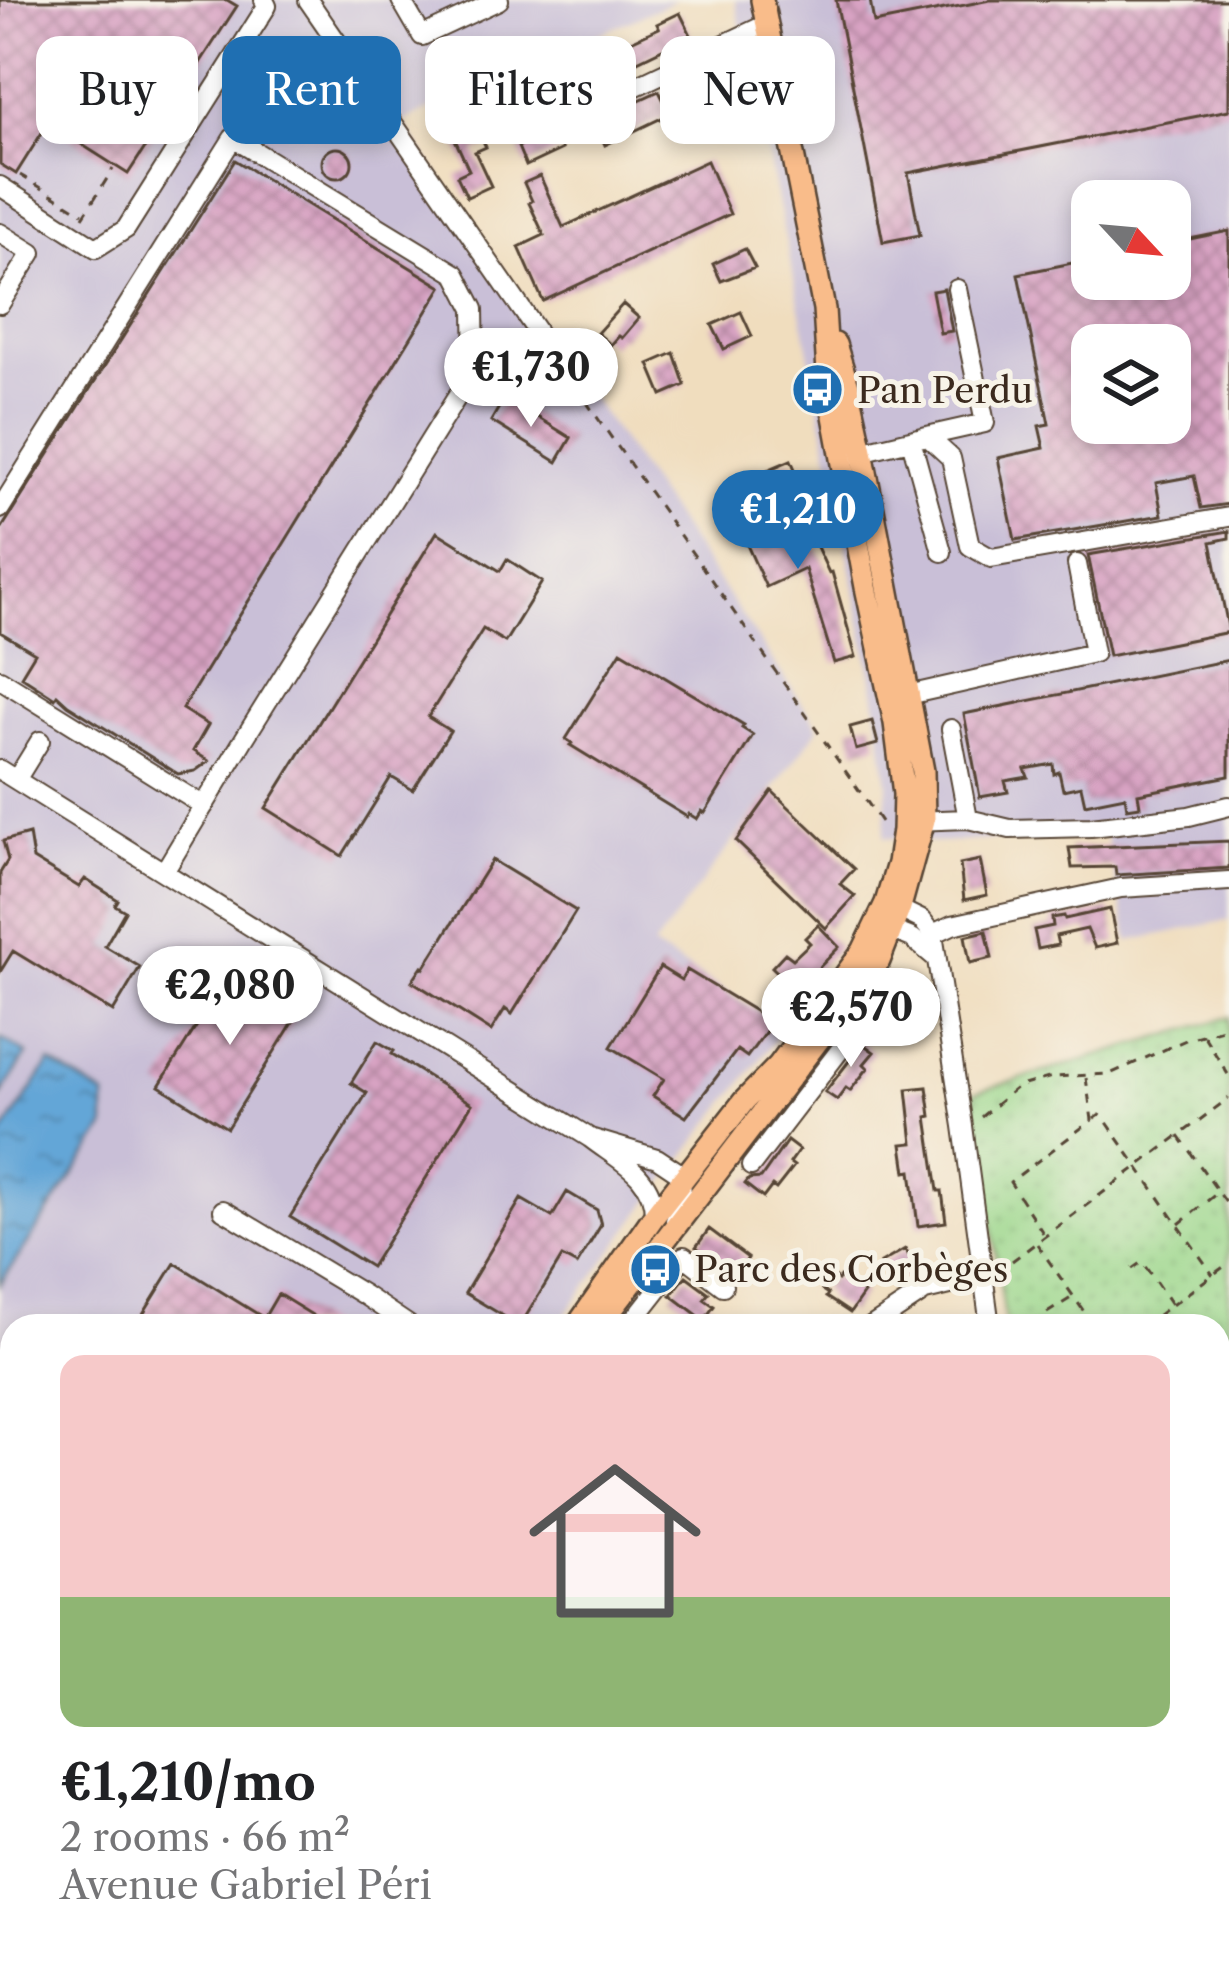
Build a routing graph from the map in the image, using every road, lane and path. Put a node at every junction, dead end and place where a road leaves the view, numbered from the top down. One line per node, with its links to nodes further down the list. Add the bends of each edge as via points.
1 (264, 0): 8 (street, via 126,229 96,248)
2 (308, 0): 13 (street)
3 (401, 0): 4 (street, via 422,36)
4 (499, 0)
5 (762, 0): 6 (main road)
6 (767, 24): 7 (street); 15 (main road, via 824,309 829,389)
7 (636, 86)
8 (9, 183): 9 (path, via 21,174)
9 (84, 214)
10 (0, 232): 12 (street, via 32,253)
11 (957, 289): 14 (street, via 985,423)
12 (0, 304)
13 (536, 330): 29 (path, via 879,821 886,828)
14 (919, 438): 15 (street); 17 (street, via 951,458 970,546 992,558); 18 (street)
15 (852, 454): 20 (main road)
16 (0, 509): 26 (street, via 233,138 456,274 474,309 475,368)
17 (1229, 517)
18 (942, 551)
19 (1077, 563): 22 (street, via 1094,653)
20 (876, 584): 22 (main road); 29 (main road)
21 (0, 679): 26 (street)
22 (908, 695): 29 (main road, via 923,771)
23 (951, 729): 28 (street)
24 (40, 741): 25 (street)
25 (8, 775): 30 (street)
26 (204, 806): 30 (street)
27 (1229, 806): 28 (street, via 1091,827 1010,829)
28 (968, 818): 29 (street)
29 (910, 824): 32 (main road)
30 (164, 872): 46 (street)
31 (1229, 881): 34 (street, via 1121,888)
32 (893, 905): 33 (main road); 34 (street)
33 (885, 927): 35 (street); 42 (main road, via 879,961); 49 (main road)
34 (933, 934): 35 (street)
35 (936, 958): 44 (street)
36 (1229, 1027): 37 (path)
37 (1203, 1034): 39 (path, via 1110,1074); 40 (path)
38 (840, 1050): 42 (street)
39 (1086, 1076): 43 (path); 44 (path, via 1017,1087)
40 (1229, 1076)
41 (1229, 1098): 45 (path)
42 (786, 1102): 47 (street); 53 (main road)
43 (1092, 1120): 48 (path, via 1104,1118); 55 (path, via 1010,1182)
44 (964, 1126): 61 (street)
45 (1179, 1136): 48 (path); 50 (path)
46 (590, 1138): 49 (street, via 657,1158); 53 (street, via 634,1168)
47 (751, 1166)
48 (1138, 1166): 54 (path); 55 (path)
49 (681, 1182): 53 (main road)
50 (1218, 1192): 51 (path); 54 (path)
51 (1229, 1207)
52 (223, 1210): 68 (street)
53 (662, 1223): 63 (main road); 69 (main road)
54 (1179, 1224): 60 (path)
55 (1045, 1236): 56 (path)
56 (1036, 1243): 57 (path); 64 (path)
57 (1012, 1261)
58 (1229, 1263): 60 (path)
59 (1132, 1269): 65 (path, via 1142,1262)
60 (1214, 1275): 65 (path)
61 (984, 1277): 72 (street, via 926,1291); 73 (street)
62 (723, 1286): 66 (street, via 684,1256)
63 (624, 1292): 66 (street); 70 (main road)
64 (1072, 1297): 67 (path); 74 (path)
65 (1172, 1305): 75 (path)
66 (643, 1308): 71 (street)
67 (1047, 1313)
68 (393, 1314)
69 (587, 1314)
70 (608, 1314)
71 (638, 1314)
72 (891, 1314)
73 (989, 1314)
74 (1085, 1314)
75 (1159, 1314)

